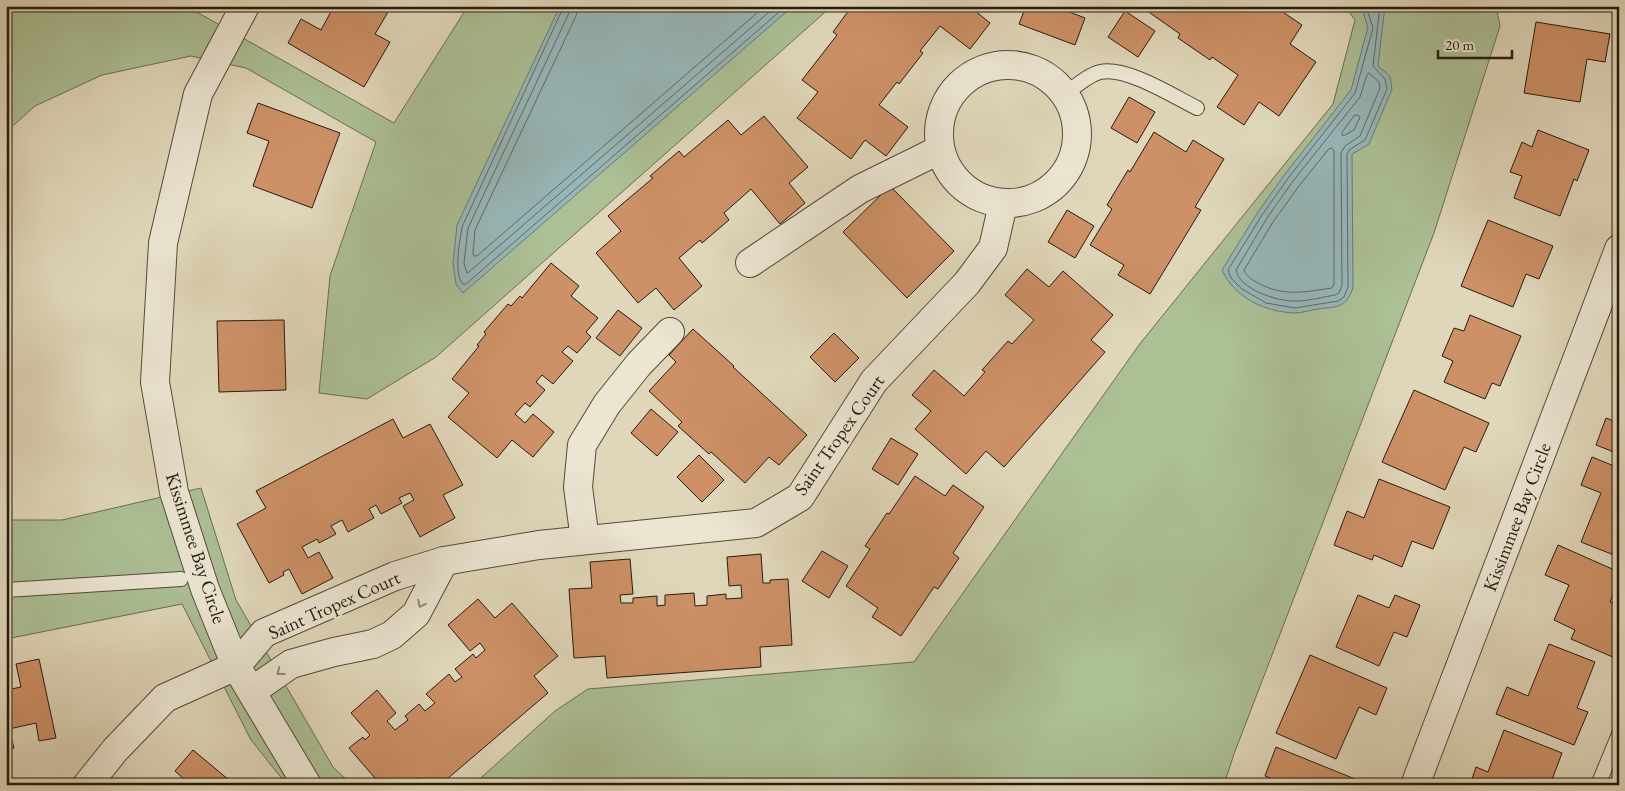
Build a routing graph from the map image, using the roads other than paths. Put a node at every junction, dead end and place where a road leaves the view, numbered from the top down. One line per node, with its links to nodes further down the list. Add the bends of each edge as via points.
1 (245, 6): 13 (street, Kissimmee Bay Circle, via 198,94 163,243 155,382 174,492 205,589)
2 (1064, 94): 3 (lane, via 1100,72 1109,72 1132,76); 4 (street, via 1048,78 1026,67 1002,65 979,71 959,84 945,103 938,126); 5 (street, via 1074,114 1077,136 1073,158 1062,178 1046,193 1026,201)
3 (1197, 108)
4 (940, 150): 5 (street, via 948,170 963,187 982,199); 7 (street, via 860,189)
5 (1003, 204): 9 (street, Saint Tropex Court, via 993,248 966,283 874,381 800,497 756,523)
6 (1619, 249): 18 (street, Kissimmee Bay Circle)
7 (750, 263)
8 (670, 332): 9 (street, via 613,397 582,445 578,487)
9 (585, 540): 10 (street, Saint Tropex Court)
10 (444, 561): 13 (street, Saint Tropex Court, via 395,576 264,633); 14 (street, Saint Tropex Court, one-way to 14, via 416,614 392,635 373,644 291,664)
11 (181, 579): 12 (lane)
12 (6, 590)
13 (236, 666): 14 (street, Kissimmee Bay Circle); 16 (street, via 165,698 115,750)
14 (252, 691): 17 (street, Kissimmee Bay Circle)
15 (1619, 734): 19 (lane)
16 (87, 785)
17 (308, 785)
18 (1415, 785)
19 (1598, 785)

